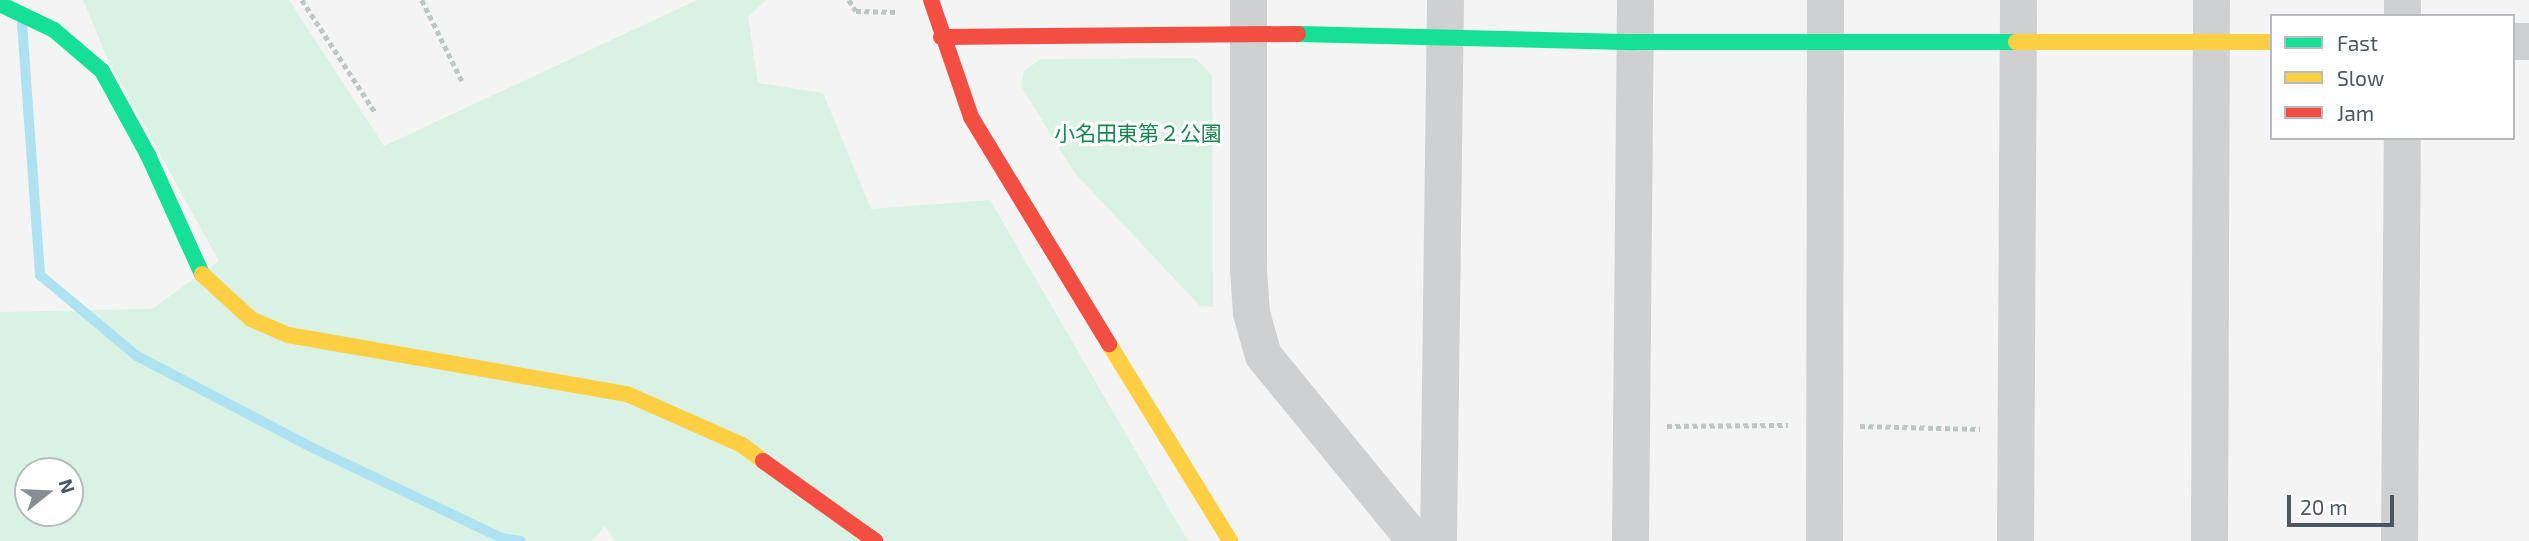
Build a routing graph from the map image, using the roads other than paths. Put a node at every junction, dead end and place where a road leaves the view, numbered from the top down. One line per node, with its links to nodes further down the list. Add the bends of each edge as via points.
1 (1445, 0): 10 (street)
2 (1636, 0): 13 (street)
3 (1825, 0): 11 (street)
4 (2018, 0): 12 (street)
5 (2211, 0): 14 (street)
6 (0, 4): 17 (street, via 45,27 102,71 148,155 201,273 223,298 251,319 288,335 627,394 741,445)
7 (932, 6): 9 (street)
8 (1247, 17): 9 (street); 10 (street); 19 (street, via 1248,269 1251,313 1263,355)
9 (941, 37): 18 (street, via 971,117)
10 (1445, 38): 13 (street); 20 (street)
11 (1825, 40): 12 (street); 13 (street); 22 (street)
12 (2018, 41): 14 (street); 23 (street)
13 (1635, 42): 21 (street)
14 (2211, 42): 15 (street); 24 (street)
15 (2270, 42)
16 (2402, 140): 25 (street)
17 (875, 541)
18 (1230, 541)
19 (1415, 541)
20 (1438, 541)
21 (1630, 541)
22 (1824, 541)
23 (2015, 541)
24 (2210, 541)
25 (2399, 541)

